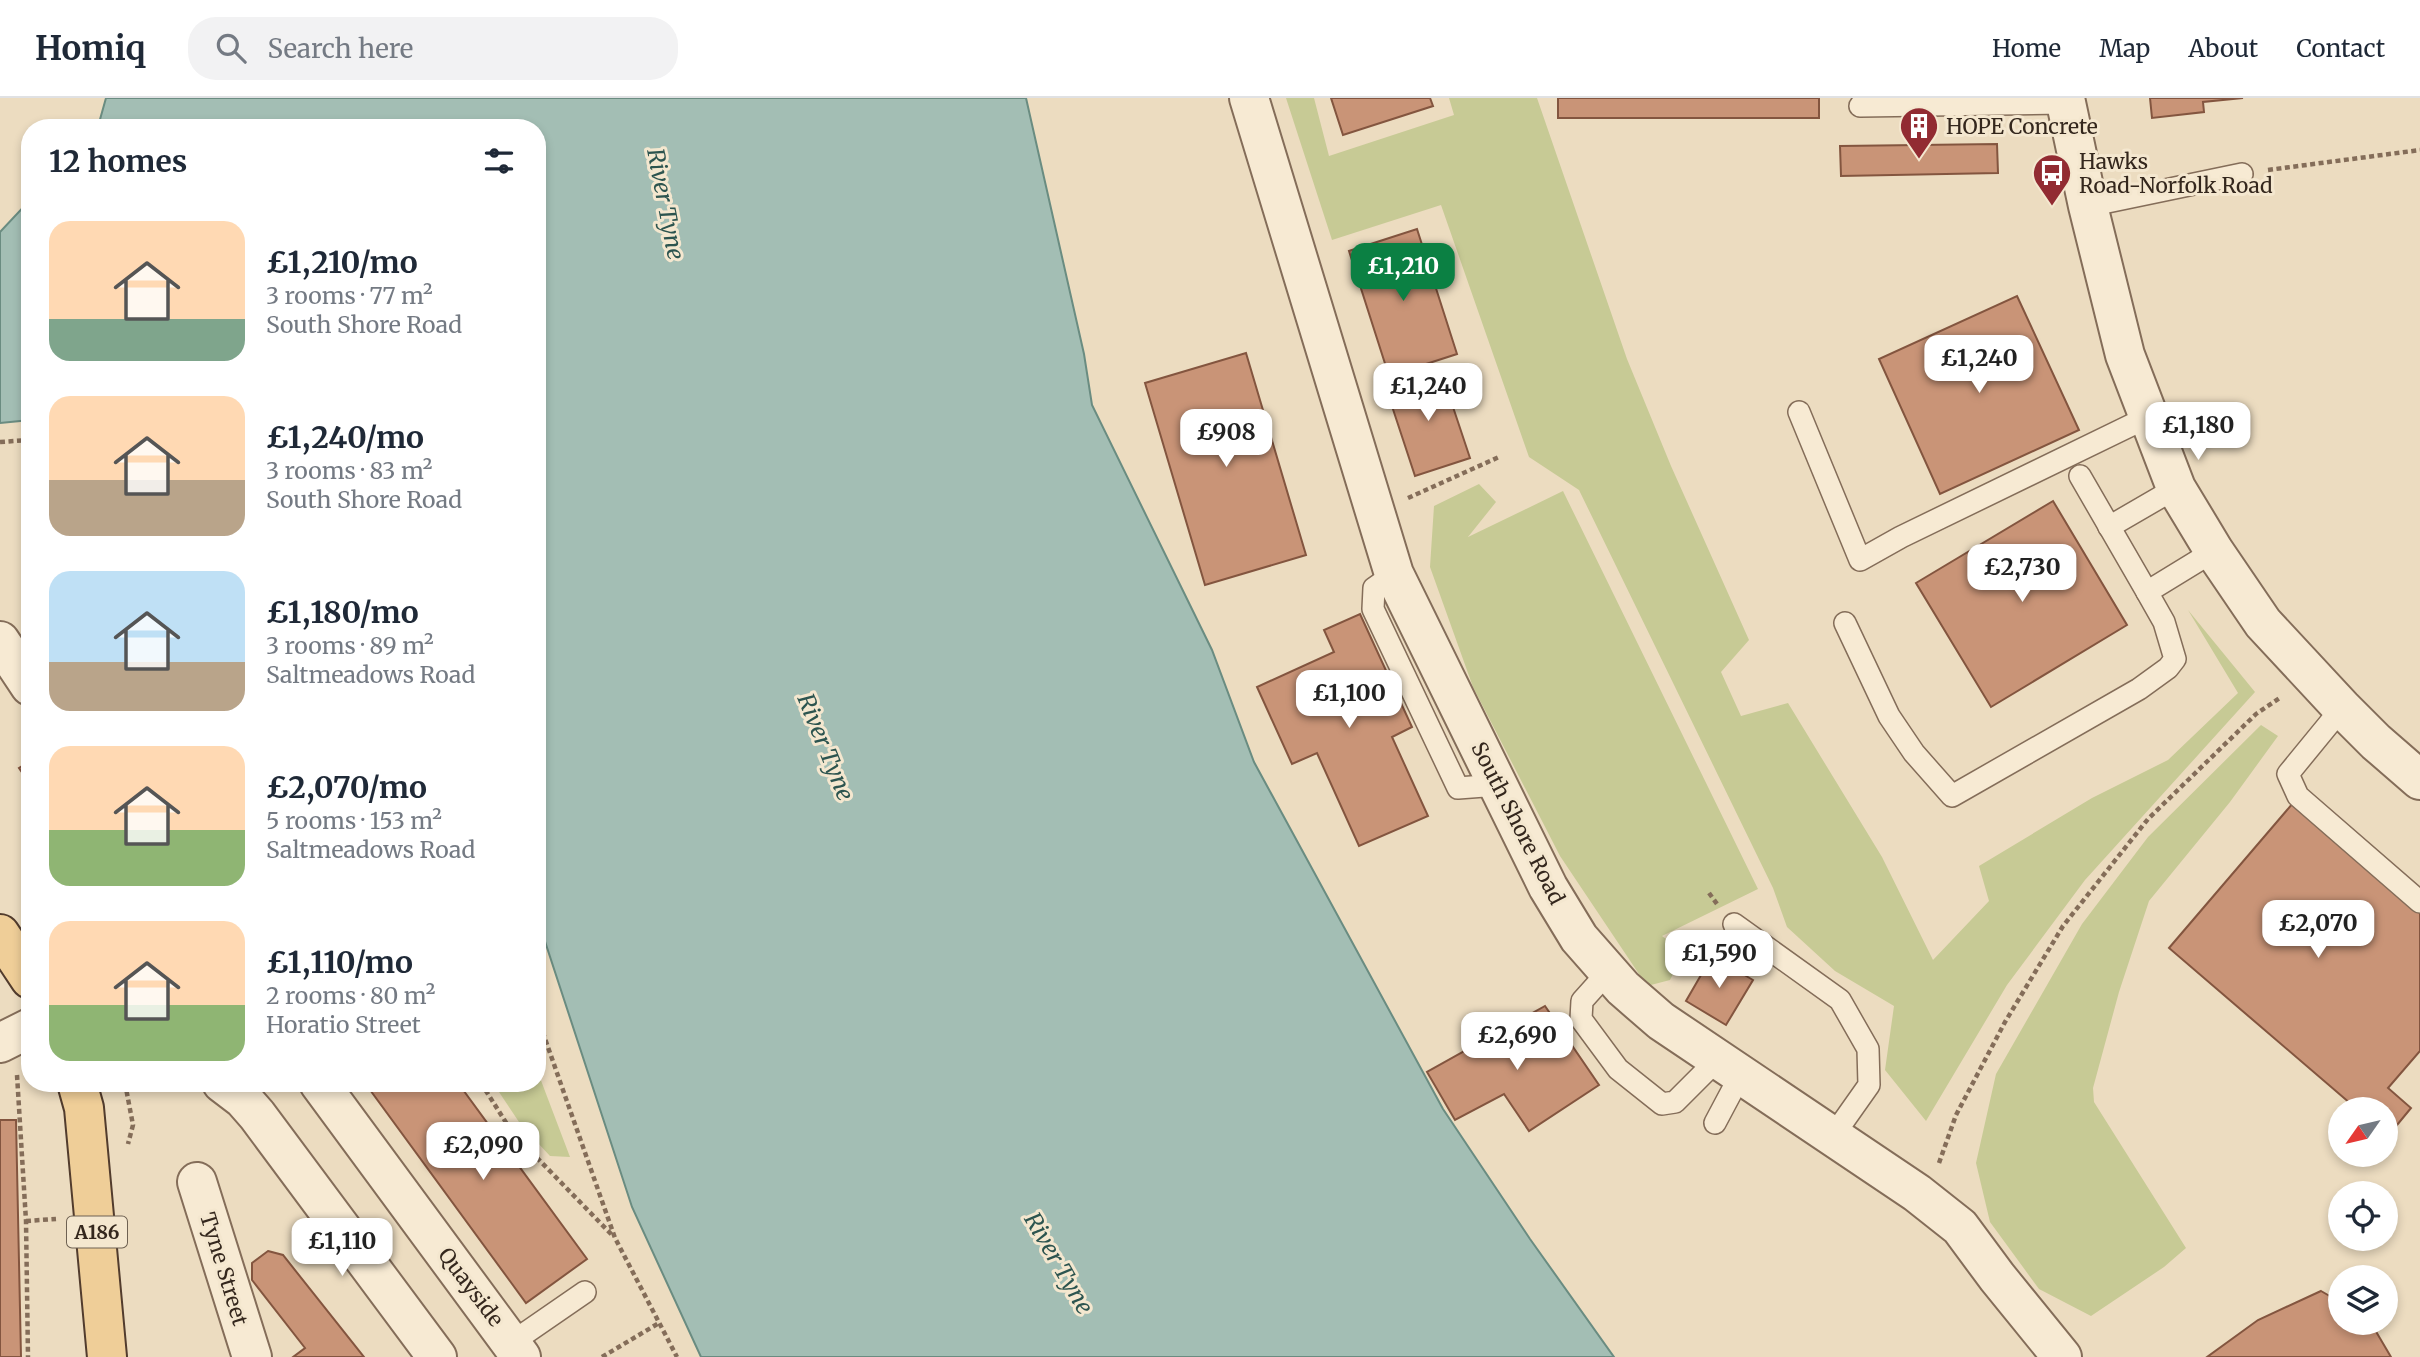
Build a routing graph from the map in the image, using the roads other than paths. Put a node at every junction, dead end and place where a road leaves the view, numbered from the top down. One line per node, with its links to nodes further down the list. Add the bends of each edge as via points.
1 (1249, 98): 22 (street, South Shore Road, via 1394,574 1555,897 1579,938)
2 (2066, 100): 3 (lane); 5 (street)
3 (1860, 106)
4 (2242, 174): 5 (lane)
5 (2088, 206): 7 (street, via 2125,355)
6 (1799, 412): 7 (lane, via 1860,560)
7 (2148, 417): 9 (street)
8 (2080, 476): 10 (lane)
9 (2176, 488): 10 (lane); 11 (street)
10 (2109, 527): 12 (lane)
11 (2214, 551): 12 (lane); 16 (street, via 2263,623)
12 (2147, 592): 13 (lane, via 2164,622 2175,659 2168,668 1952,796 1889,716)
13 (1845, 623)
14 (0, 641): 15 (street)
15 (21, 672)
16 (2342, 708): 17 (street); 18 (lane, via 2288,774 2298,796)
17 (2420, 780)
18 (2420, 902)
19 (1734, 924): 28 (lane, via 1840,1000 1868,1048 1869,1085)
20 (0, 934): 21 (main road)
21 (21, 966)
22 (1608, 972): 23 (street, South Shore Road, via 1661,1021); 23 (lane, via 1582,1001 1581,1019 1618,1069 1662,1104 1675,1102)
23 (1730, 1066): 27 (lane); 28 (street, South Shore Road)
24 (82, 1092): 32 (main road, A186)
25 (234, 1092): 34 (street, via 257,1115)
26 (326, 1092): 31 (street, Quayside)
27 (1715, 1123)
28 (1833, 1136): 35 (street, South Shore Road, via 1960,1227)
29 (197, 1182): 33 (street, Tyne Street)
30 (585, 1292): 31 (lane)
31 (516, 1350)
32 (107, 1357)
33 (251, 1357)
34 (437, 1357)
35 (2062, 1357)

